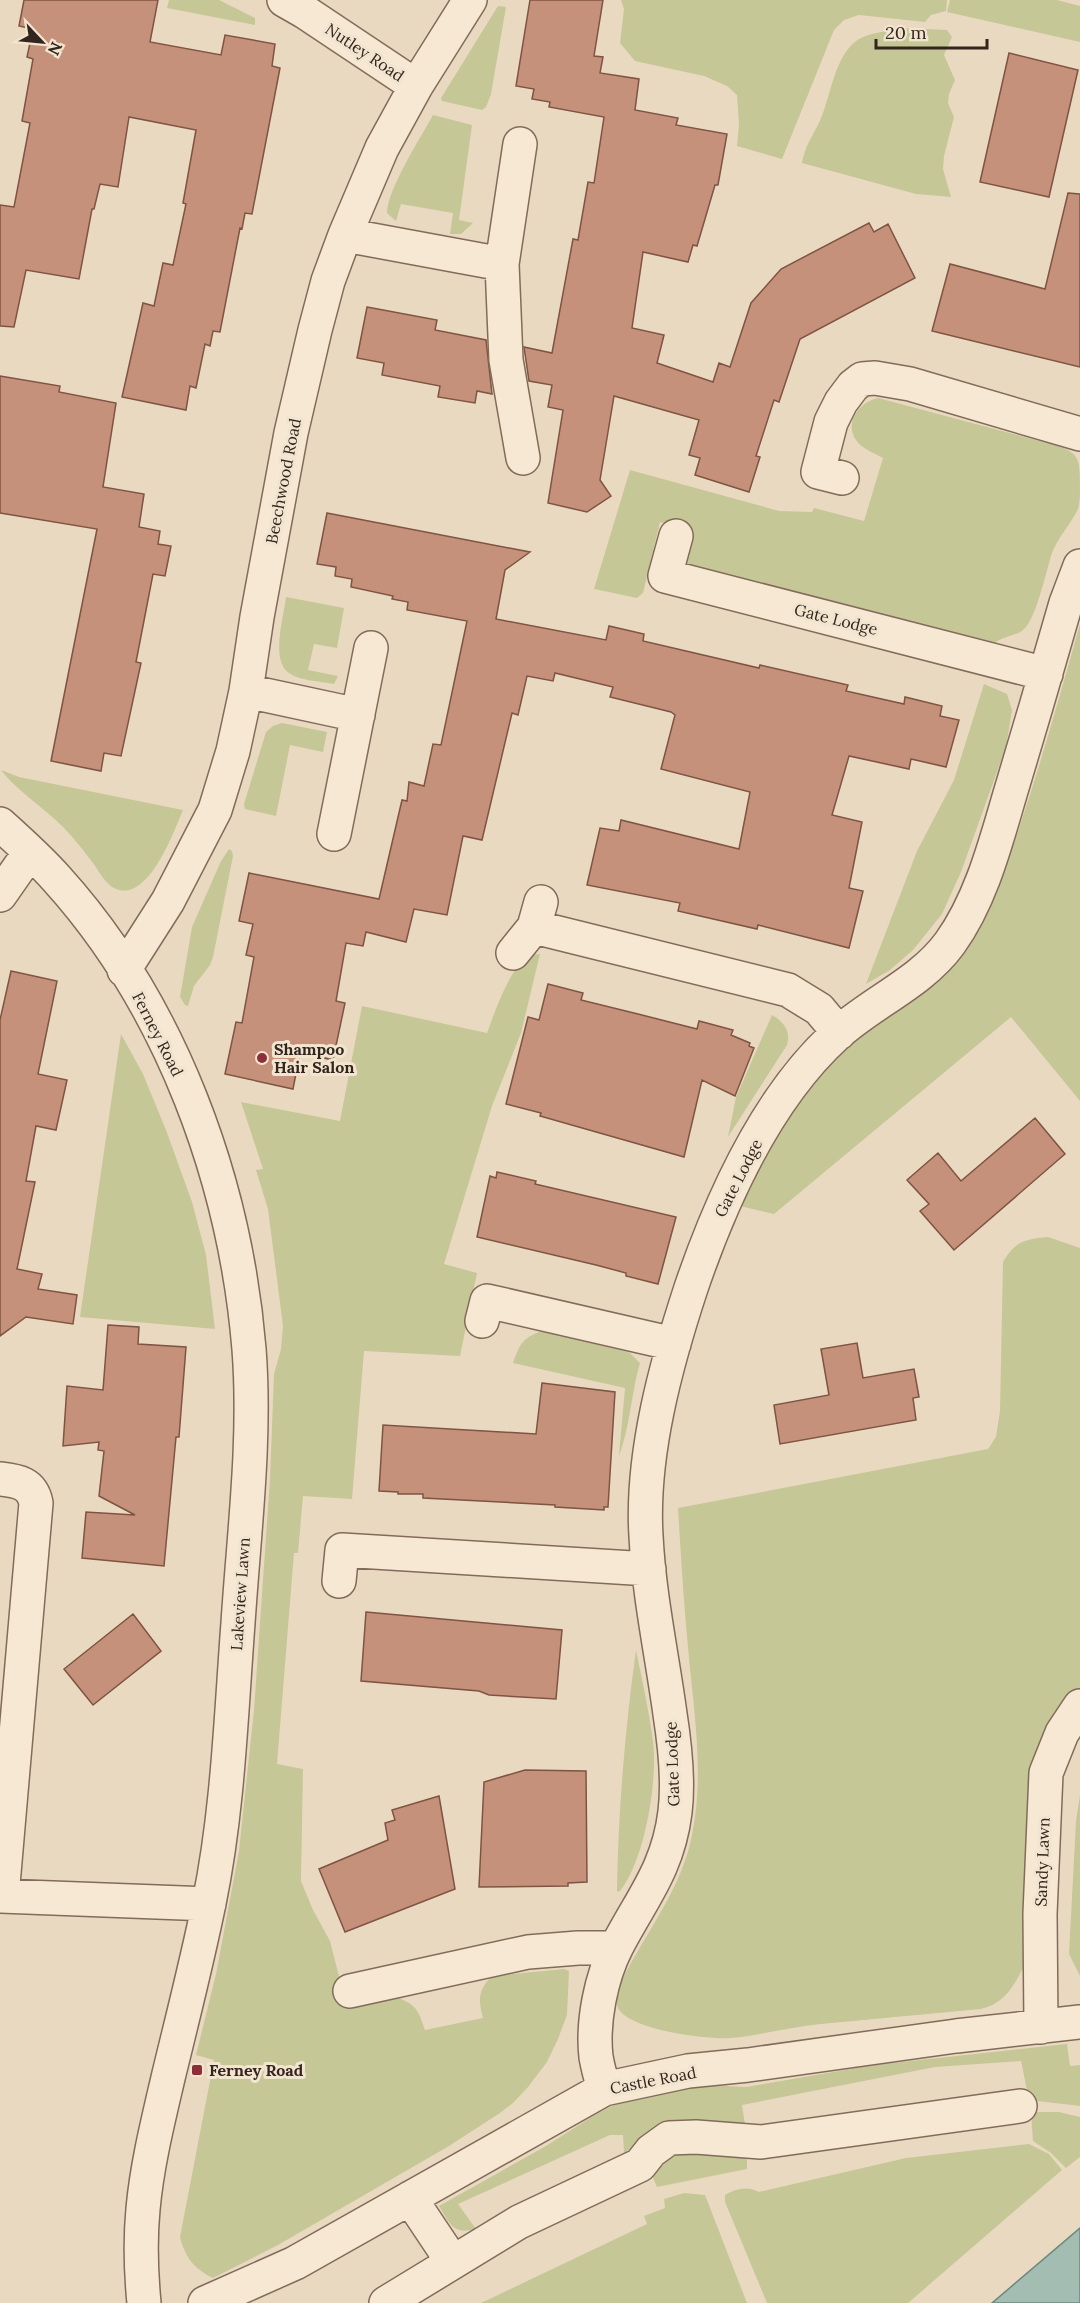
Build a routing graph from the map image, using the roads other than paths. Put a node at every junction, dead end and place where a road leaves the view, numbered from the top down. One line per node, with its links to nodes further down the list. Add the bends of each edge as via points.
1 (284, 0): 3 (street, Nutley Road)
2 (470, 0): 3 (street, Beechwood Road)
3 (416, 86): 5 (street, Beechwood Road, via 379,154)
4 (520, 144): 6 (street)
5 (345, 235): 6 (street); 14 (street, Beechwood Road, via 328,281 291,433)
6 (502, 264): 8 (street, via 506,360)
7 (1080, 434): 9 (street, via 910,384 875,378 862,380 853,386 834,416 818,472)
8 (523, 458)
9 (843, 478)
10 (676, 536): 13 (street, Gate Lodge, via 665,576)
11 (1080, 566): 13 (street, Gate Lodge)
12 (371, 648): 15 (street)
13 (1046, 674): 22 (street, Gate Lodge, via 994,846 961,925 948,945 916,977)
14 (246, 691): 15 (street); 21 (street, Beechwood Road, via 215,810 168,901)
15 (358, 715): 17 (street)
16 (0, 824): 18 (street, Ferney Road)
17 (334, 834)
18 (30, 852): 19 (street); 21 (street, Ferney Road, via 81,908)
19 (0, 895)
20 (513, 953): 22 (street, via 538,915 788,990 819,1009)
21 (124, 970): 23 (street, Ferney Road, via 159,1030 189,1095 218,1178)
22 (839, 1033): 25 (street, Gate Lodge, via 811,1060 786,1094 734,1179)
23 (243, 1283): 31 (street, Lakeview Lawn, via 249,1363 248,1475 224,1817)
24 (482, 1321): 25 (street, via 487,1301)
25 (674, 1344): 27 (street, Gate Lodge, via 649,1462 645,1535)
26 (0, 1479): 30 (street, via 28,1487 36,1503)
27 (649, 1569): 28 (street, via 342,1550); 32 (street, Gate Lodge, via 673,1733 675,1810 660,1871)
28 (339, 1581)
29 (1080, 1706): 35 (street, Sandy Lawn, via 1062,1733 1046,1773 1040,1914)
30 (1, 1895): 31 (street)
31 (209, 1904): 41 (street, via 147,2180 141,2237)
32 (616, 1948): 33 (street, via 528,1952); 36 (street, Gate Lodge, via 604,1977 598,2018 596,2056)
33 (350, 1991)
34 (1080, 2022): 35 (street, Castle Road)
35 (1041, 2027): 36 (street, Castle Road, via 688,2071)
36 (604, 2089): 38 (street, Castle Road)
37 (1020, 2106): 39 (street, via 761,2142 669,2138 640,2165 519,2222)
38 (410, 2198): 39 (street, via 444,2249); 40 (street, Castle Road, via 295,2263)
39 (448, 2264): 42 (street)
40 (216, 2301)
41 (144, 2303)
42 (386, 2303)

